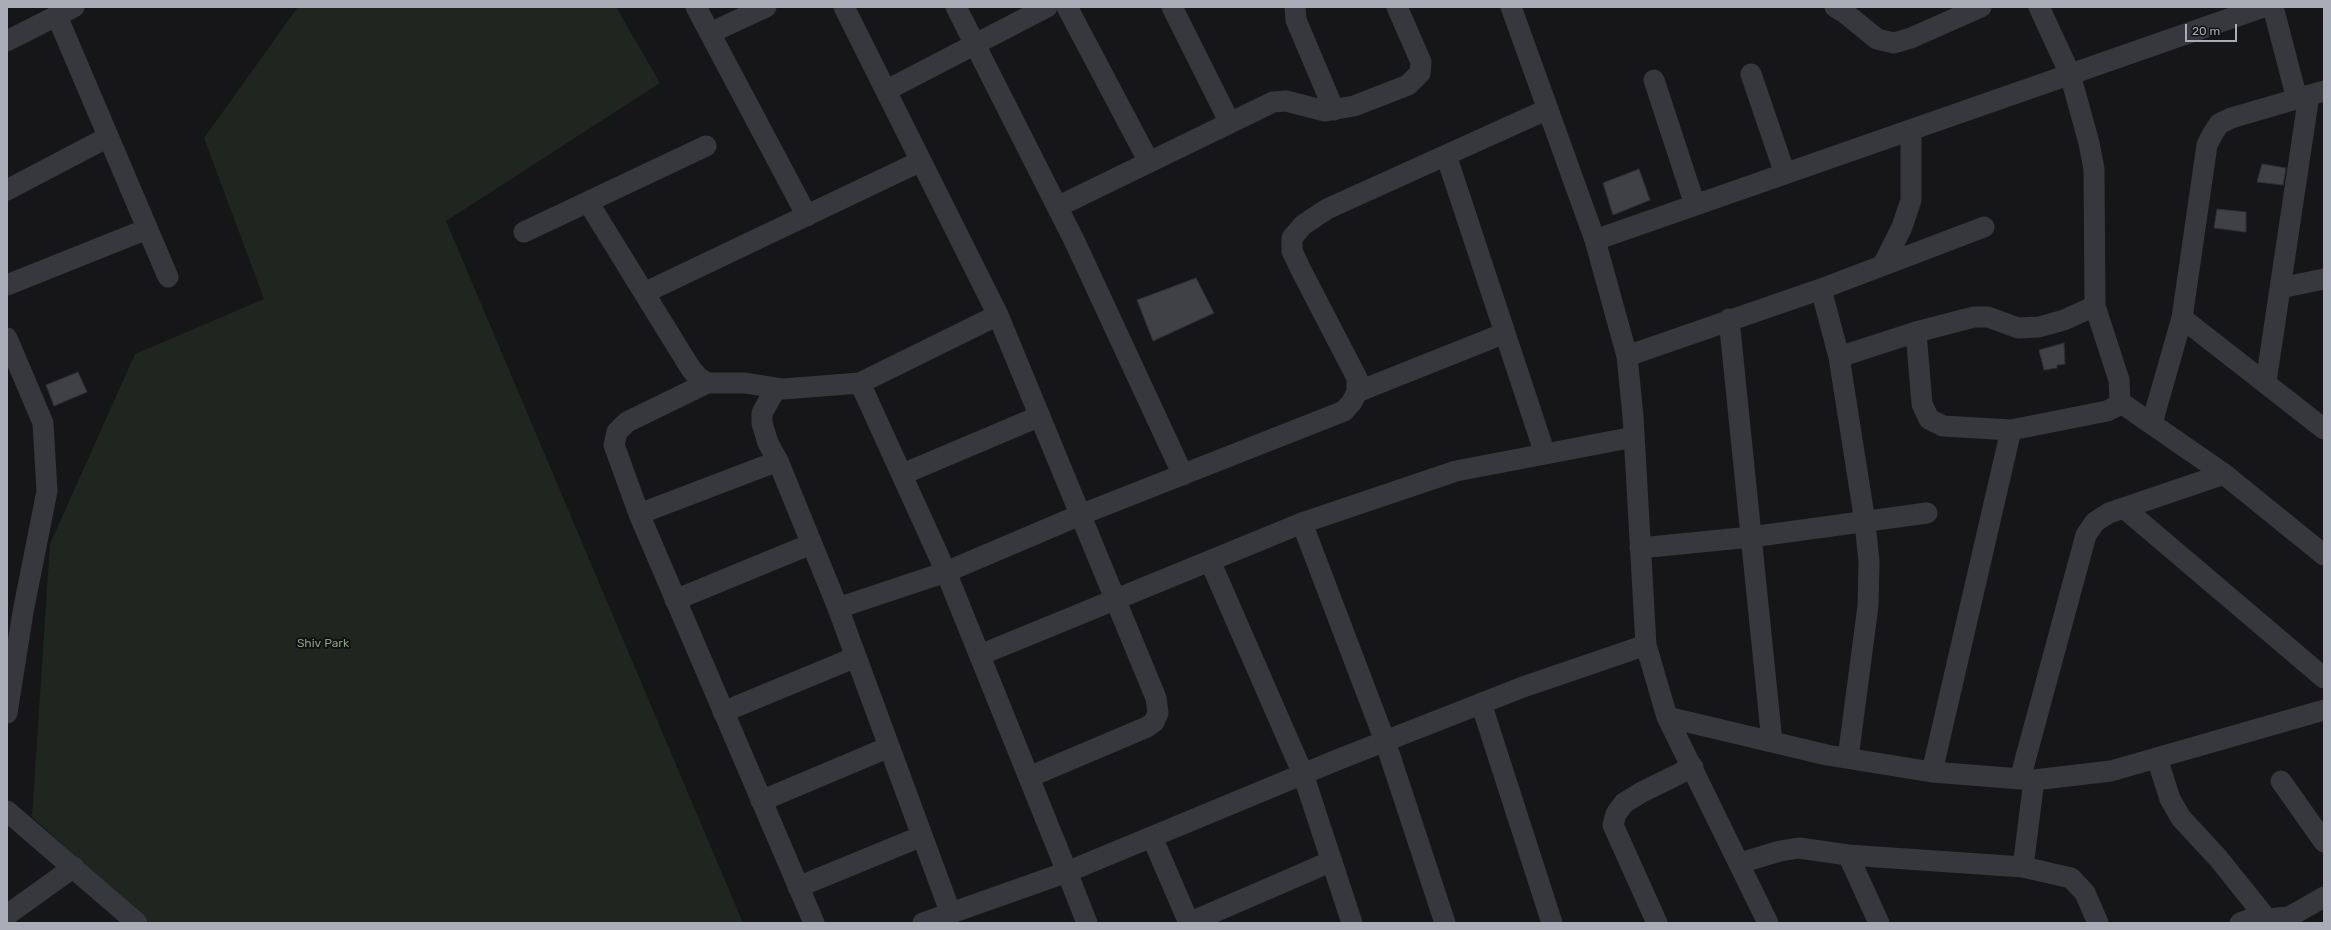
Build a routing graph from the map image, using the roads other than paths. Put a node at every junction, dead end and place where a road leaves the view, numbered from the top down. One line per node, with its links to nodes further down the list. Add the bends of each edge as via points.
1 (696, 7): 18 (street)
2 (766, 7): 18 (street)
3 (844, 7): 24 (street)
4 (956, 7): 20 (street)
5 (1046, 7): 20 (street)
6 (1067, 7): 34 (street)
7 (1172, 7): 28 (street)
8 (1295, 7): 27 (street, via 1296,20)
9 (1397, 7): 27 (street, via 1417,50 1421,62 1420,73 1408,85 1354,106)
10 (1511, 7): 26 (street)
11 (1834, 7): 17 (street, via 1877,39 1894,44)
12 (1981, 7): 17 (street)
13 (2039, 7): 22 (street)
14 (2263, 7): 22 (street)
15 (2273, 7): 25 (street)
16 (65, 12): 19 (street); 30 (street)
17 (1940, 15)
18 (710, 33): 40 (street)
19 (7, 41)
20 (976, 45): 24 (street); 39 (street)
21 (1751, 74): 35 (street)
22 (2070, 74): 29 (street); 52 (street, via 2094,169)
23 (1654, 80): 38 (street)
24 (887, 90): 33 (street)
25 (2310, 95): 49 (street); 54 (street, via 2231,118 2219,124 2212,135 2207,145)
26 (1548, 109): 32 (street); 44 (street)
27 (1334, 110): 28 (street, via 1325,111 1286,101 1273,102)
28 (1230, 123): 34 (street)
29 (1911, 130): 35 (street); 45 (street, via 1910,200 1902,227)
30 (108, 137): 36 (street); 42 (street)
31 (706, 146): 37 (street)
32 (1446, 155): 57 (street); 65 (street, via 1327,209 1303,224 1292,238 1292,251 1357,378)
33 (922, 161): 40 (street); 53 (street)
34 (1149, 162): 39 (street)
35 (1785, 174): 38 (street)
36 (7, 190)
37 (588, 202): 43 (street); 51 (street)
38 (1695, 205): 44 (street)
39 (1057, 207): 76 (street)
40 (807, 216): 51 (street)
41 (1984, 227): 45 (street)
42 (148, 229): 46 (street); 48 (street)
43 (524, 232)
44 (1595, 240): 59 (street)
45 (1883, 266): 50 (street)
46 (168, 276)
47 (2324, 279): 49 (street)
48 (7, 285)
49 (2280, 288): 61 (street)
50 (1821, 289): 55 (street); 60 (street)
51 (644, 293): 62 (street, via 691,369 698,378)
52 (2096, 306): 56 (street, via 2064,320 2039,327 2018,328 1988,317 1974,316); 66 (street, via 2119,380)
53 (998, 316): 63 (street); 67 (street)
54 (2182, 318): 61 (street); 68 (street)
55 (1729, 319): 59 (street); 83 (street)
56 (1916, 332): 60 (street); 70 (street, via 1922,404 1929,419 1944,426)
57 (1505, 333): 65 (street); 72 (street)
58 (7, 338): 99 (street, via 42,423 48,491 23,612)
59 (1627, 356): 71 (street)
60 (1839, 357): 81 (street)
61 (2266, 382): 69 (street)
62 (707, 383): 64 (street, via 745,383); 79 (street, via 627,422 617,432 614,445)
63 (860, 383): 64 (street); 74 (street)
64 (776, 388): 73 (street, via 762,413 762,424 768,443)
65 (1357, 392): 76 (street, via 1344,411)
66 (2120, 402): 68 (street); 70 (street, via 2107,411)
67 (1040, 416): 74 (street); 80 (street)
68 (2152, 423): 75 (street)
69 (2324, 429)
70 (2011, 430): 107 (street)
71 (1634, 437): 72 (street); 85 (street)
72 (1545, 454): 82 (street, via 1456,471)
73 (778, 461): 79 (street); 84 (street)
74 (903, 474): 88 (street)
75 (2224, 474): 77 (street); 86 (street)
76 (1183, 475): 80 (street)
77 (2124, 508): 95 (street); 110 (street, via 2109,513 2095,522 2086,535)
78 (1927, 513): 81 (street)
79 (639, 514): 89 (street)
80 (1080, 515): 88 (street); 90 (street)
81 (1865, 522): 83 (street); 104 (street, via 1869,562 1868,606)
82 (1302, 523): 87 (street); 101 (street)
83 (1751, 536): 85 (street); 102 (street)
84 (811, 544): 89 (street); 91 (street)
85 (1640, 548): 92 (street)
86 (2324, 555)
87 (1210, 561): 90 (street); 108 (street)
88 (946, 572): 91 (street); 93 (street)
89 (675, 600): 98 (street)
90 (1117, 600): 93 (street); 109 (street, via 1156,698 1158,713 1154,722)
91 (838, 608): 94 (street)
92 (1646, 645): 96 (street); 100 (street)
93 (980, 655): 109 (street)
94 (856, 657): 98 (street); 103 (street)
95 (2324, 678)
96 (1481, 703): 101 (street); 135 (street)
97 (2324, 710): 105 (street)
98 (723, 712): 112 (street)
99 (7, 713)
100 (1667, 717): 102 (street); 106 (street)
101 (1385, 741): 108 (street); 134 (street)
102 (1772, 742): 104 (street)
103 (889, 747): 112 (street); 114 (street)
104 (1848, 758): 107 (street)
105 (2157, 758): 110 (street, via 2111,771); 127 (street, via 2170,799 2181,818 2218,858)
106 (1693, 767): 119 (street); 136 (street, via 1624,803 1616,814 1613,825)
107 (1932, 772): 110 (street)
108 (1302, 774): 115 (street); 118 (street)
109 (1029, 777): 122 (street)
110 (2027, 779): 121 (street)
111 (2281, 781): 116 (street)
112 (761, 801): 123 (street)
113 (7, 811): 120 (street)
114 (922, 836): 123 (street); 126 (street)
115 (1152, 837): 122 (street); 132 (street)
116 (2324, 842)
117 (1848, 855): 119 (street, via 1799,848); 121 (street); 138 (street)
118 (1332, 862): 132 (street); 133 (street)
119 (1740, 863): 137 (street)
120 (74, 867): 125 (street); 128 (street)
121 (2023, 867): 139 (street, via 2072,878 2085,893)
122 (1067, 872): 126 (street); 131 (street)
123 (798, 887): 129 (street)
124 (2324, 897): 127 (street, via 2289,916)
125 (7, 915)
126 (966, 915): 130 (street)
127 (2267, 919): 140 (street, via 2252,918)
128 (137, 923)
129 (814, 923)
130 (923, 923)
131 (1087, 923)
132 (1189, 923)
133 (1352, 923)
134 (1444, 923)
135 (1552, 923)
136 (1657, 923)
137 (1768, 923)
138 (1879, 923)
139 (2098, 923)
140 (2240, 923)

